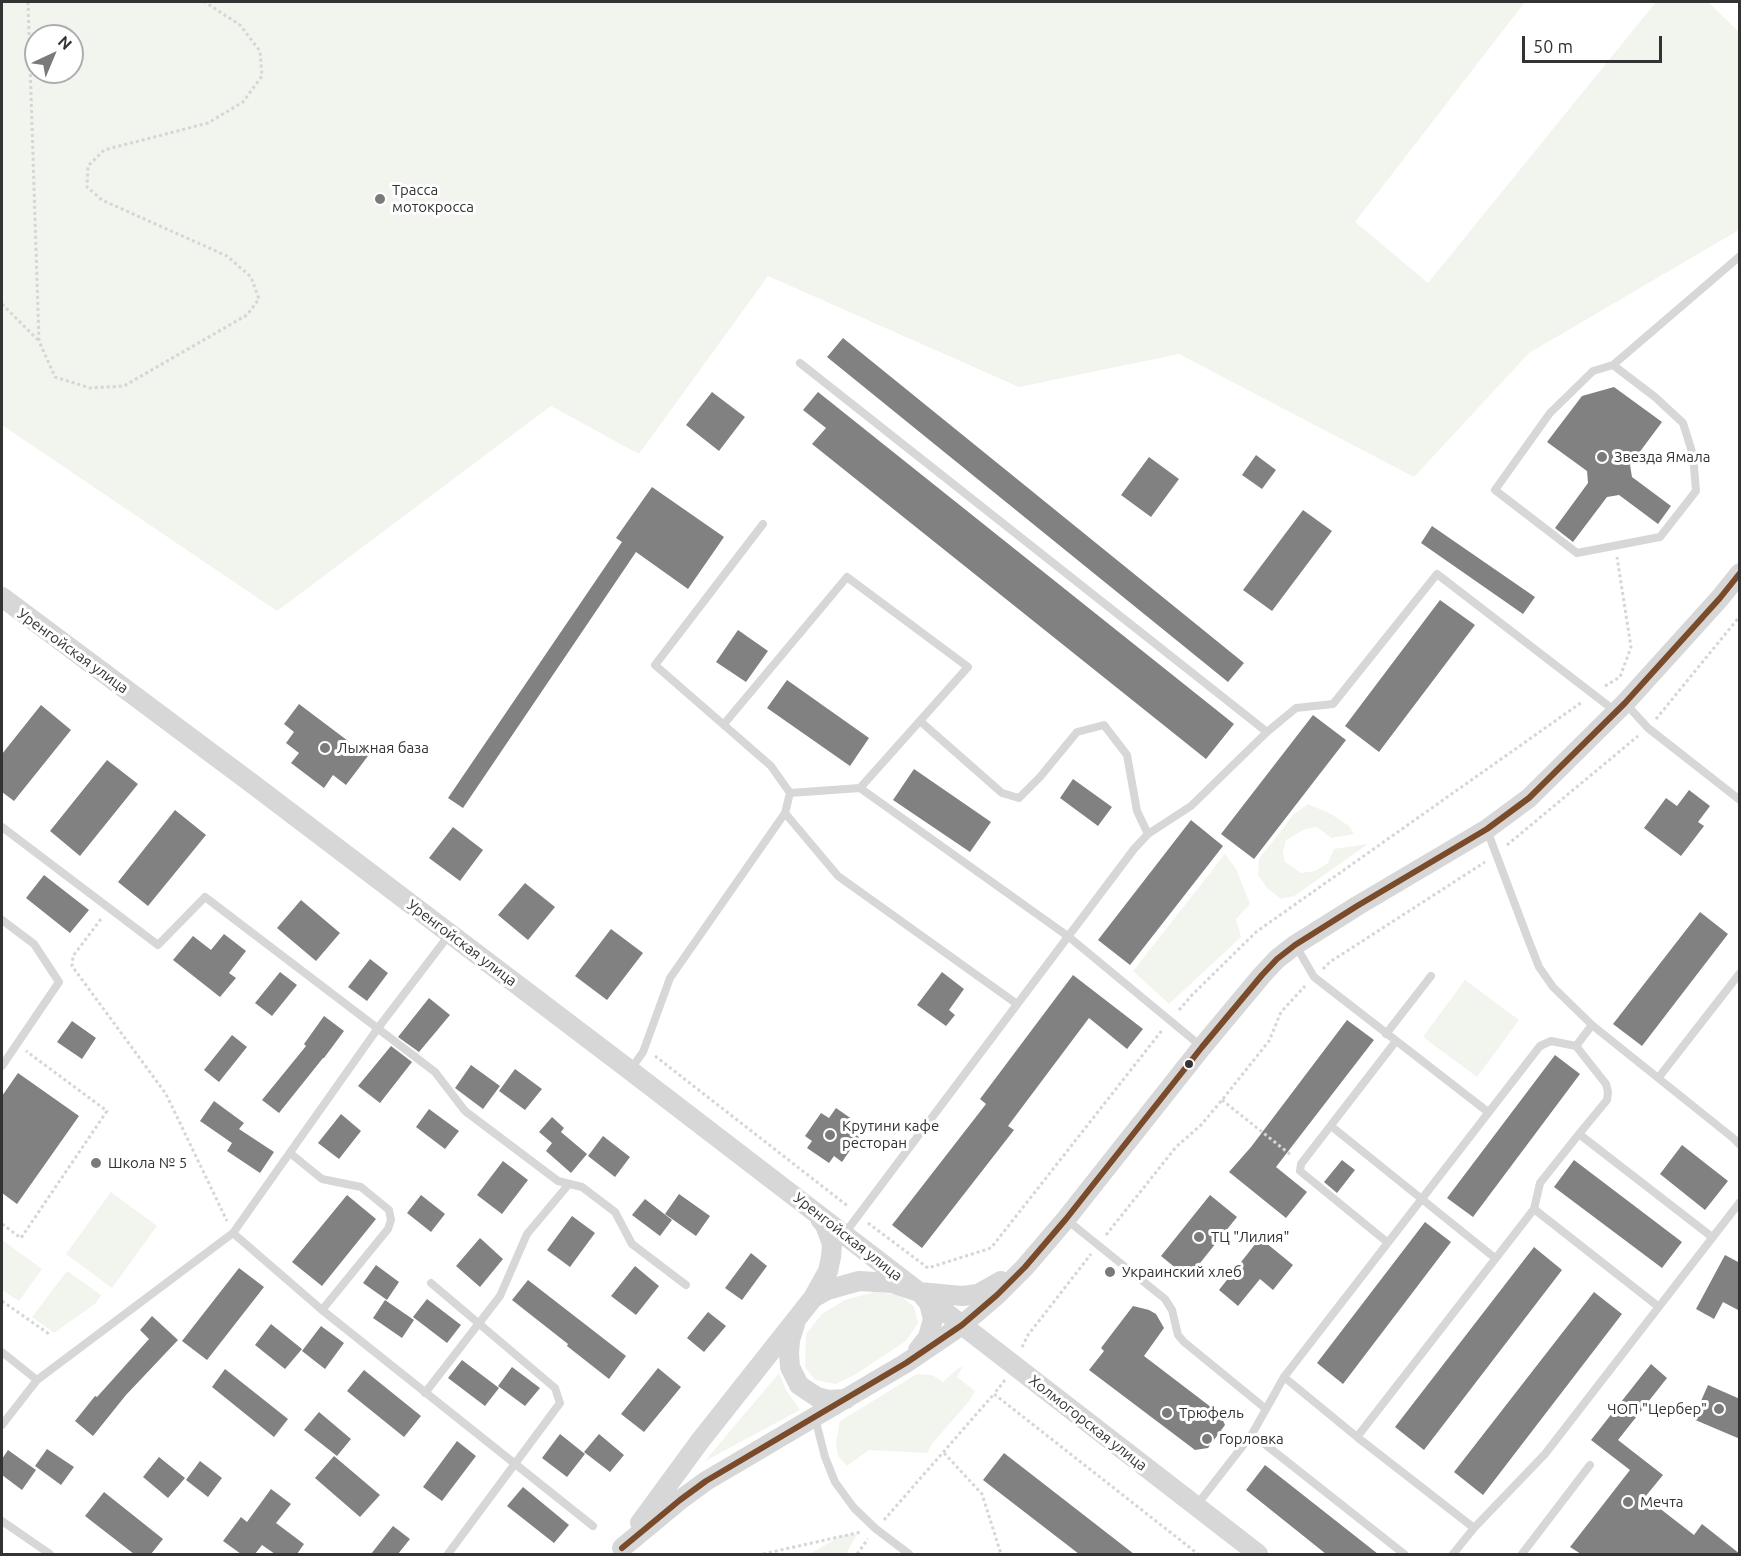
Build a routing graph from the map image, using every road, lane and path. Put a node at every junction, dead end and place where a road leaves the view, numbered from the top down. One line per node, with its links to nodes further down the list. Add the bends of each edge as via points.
1 (28, 2): 5 (path)
2 (205, 2): 5 (path, via 240,25 260,51 262,76 243,102 208,123 104,150 88,166 87,187 102,200 227,256 250,277 259,299 247,315 124,386 90,388 55,377)
3 (1740, 256): 7 (lane)
4 (2, 304): 5 (path)
5 (39, 341)
6 (800, 363): 18 (lane)
7 (1613, 364): 9 (lane, via 1683,423 1693,455 1696,492 1660,537); 9 (lane, via 1593,371 1550,413 1495,490 1576,553)
8 (763, 524): 16 (lane, via 655,665)
9 (1616, 546): 13 (path)
10 (1740, 573): 14 (street)
11 (2, 597): 29 (street, Уренгойская улица)
12 (1740, 616): 17 (path)
13 (1631, 647)
14 (1621, 707): 17 (lane); 18 (lane, via 1437,574 1333,704 1296,708); 24 (street, via 1530,798)
15 (920, 721): 16 (lane, via 968,667 847,577); 19 (lane); 25 (lane, via 1002,793 1019,798 1077,732 1104,725 1127,755 1137,811)
16 (724, 724): 20 (lane, via 771,766)
17 (1648, 728): 21 (lane); 26 (path)
18 (1267, 732): 25 (lane, via 1191,806)
19 (860, 788): 20 (lane); 30 (lane)
20 (790, 793): 22 (lane)
21 (1740, 800)
22 (785, 813): 35 (lane, via 838,876); 44 (lane, via 670,978 643,1052)
23 (2, 826): 27 (lane)
24 (1487, 829): 26 (lane); 31 (street)
25 (1148, 834): 30 (lane)
26 (1496, 854): 34 (path, via 1330,962); 36 (lane, via 1539,967 1553,987)
27 (109, 908): 37 (lane, via 158,945 205,897); 60 (path, via 73,956 72,966 165,1094)
28 (2, 920): 40 (lane, via 34,944 58,982)
29 (450, 934): 37 (lane); 44 (street, Уренгойская улица)
30 (1069, 937): 35 (lane); 42 (lane)
31 (1295, 945): 34 (lane); 42 (street, via 1262,975)
32 (1740, 974): 45 (lane)
33 (1431, 976): 38 (lane)
34 (1314, 977): 38 (lane); 46 (path, via 1281,1012 1269,1041)
35 (1017, 1004): 61 (lane)
36 (1592, 1025): 41 (lane); 45 (lane)
37 (378, 1028): 51 (lane); 53 (lane, via 435,1072 465,1111 558,1181)
38 (1386, 1034): 39 (lane)
39 (1396, 1041): 47 (lane); 48 (lane)
40 (17, 1044): 43 (lane); 59 (path, via 107,1111 21,1238)
41 (1576, 1046): 47 (lane, via 1545,1042); 49 (lane, via 1608,1092 1607,1100)
42 (1202, 1047): 58 (street)
43 (2, 1066)
44 (630, 1071): 56 (street, Уренгойская улица)
45 (1659, 1077): 50 (lane)
46 (1222, 1100): 52 (path); 64 (path, via 1176,1147)
47 (1488, 1112): 54 (lane)
48 (1331, 1126): 52 (lane); 54 (lane)
49 (1579, 1134): 57 (lane, via 1540,1183); 62 (lane)
50 (1740, 1145)
51 (290, 1153): 60 (lane); 73 (lane, via 322,1179 361,1187 389,1210 388,1229)
52 (1301, 1164): 63 (lane, via 1300,1171)
53 (569, 1184): 68 (lane, via 582,1187 615,1212 632,1244); 74 (lane, via 527,1234 500,1296)
54 (1421, 1198): 63 (lane); 65 (lane)
55 (1740, 1202): 62 (lane)
56 (808, 1206): 61 (street, Уренгойская улица); 71 (street, via 825,1225 832,1244 828,1271)
57 (1534, 1209): 65 (lane); 72 (lane)
58 (1066, 1219): 64 (lane); 66 (street)
59 (2, 1224)
60 (233, 1233): 73 (lane); 81 (lane)
61 (843, 1234): 69 (street, Уренгойская улица)
62 (1712, 1237): 72 (lane)
63 (1387, 1242): 80 (lane)
64 (1098, 1245): 79 (path, via 1028,1335); 85 (lane, via 1165,1299 1184,1342)
65 (1496, 1258): 89 (lane)
66 (1025, 1267): 69 (street, via 978,1294); 75 (street)
67 (430, 1283): 74 (lane)
68 (686, 1285)
69 (919, 1292): 71 (street, via 892,1283 858,1281 827,1290); 75 (street, Холмогорская улица); 78 (street, via 932,1311 932,1328 924,1344)
70 (2, 1301): 76 (path)
71 (809, 1304): 84 (street, via 794,1326 790,1367 799,1385 817,1397); 98 (street, via 700,1441)
72 (1659, 1306): 96 (lane, via 1545,1454)
73 (322, 1310): 82 (lane)
74 (479, 1324): 82 (lane); 91 (lane, via 555,1388 560,1403)
75 (962, 1324): 78 (street); 79 (street, Холмогорская улица)
76 (49, 1334)
77 (2, 1352): 81 (lane)
78 (906, 1362): 84 (street)
79 (1013, 1365): 83 (path); 93 (street, Холмогорская улица)
80 (1284, 1377): 85 (lane); 89 (lane)
81 (37, 1380): 87 (lane)
82 (425, 1393): 91 (lane)
83 (994, 1394): 90 (path); 105 (path)
84 (846, 1399): 86 (street)
85 (1266, 1409): 88 (lane)
86 (814, 1418): 97 (lane, via 836,1482 854,1508); 98 (street, via 706,1481)
87 (2, 1425)
88 (1252, 1434): 93 (lane); 107 (lane)
89 (1358, 1437): 96 (lane)
90 (944, 1453): 97 (path); 104 (path, via 982,1494)
91 (516, 1465): 95 (lane); 100 (lane)
92 (1590, 1465): 109 (lane)
93 (1196, 1506): 106 (street, Холмогорская улица)
94 (2, 1521): 99 (lane)
95 (593, 1526)
96 (1474, 1528): 108 (lane)
97 (876, 1529): 101 (path); 102 (path); 103 (lane)
98 (622, 1552)
99 (50, 1554)
100 (448, 1554)
101 (764, 1554)
102 (857, 1554)
103 (909, 1554)
104 (1002, 1554)
105 (1198, 1554)
106 (1257, 1554)
107 (1404, 1554)
108 (1453, 1554)
109 (1522, 1554)

